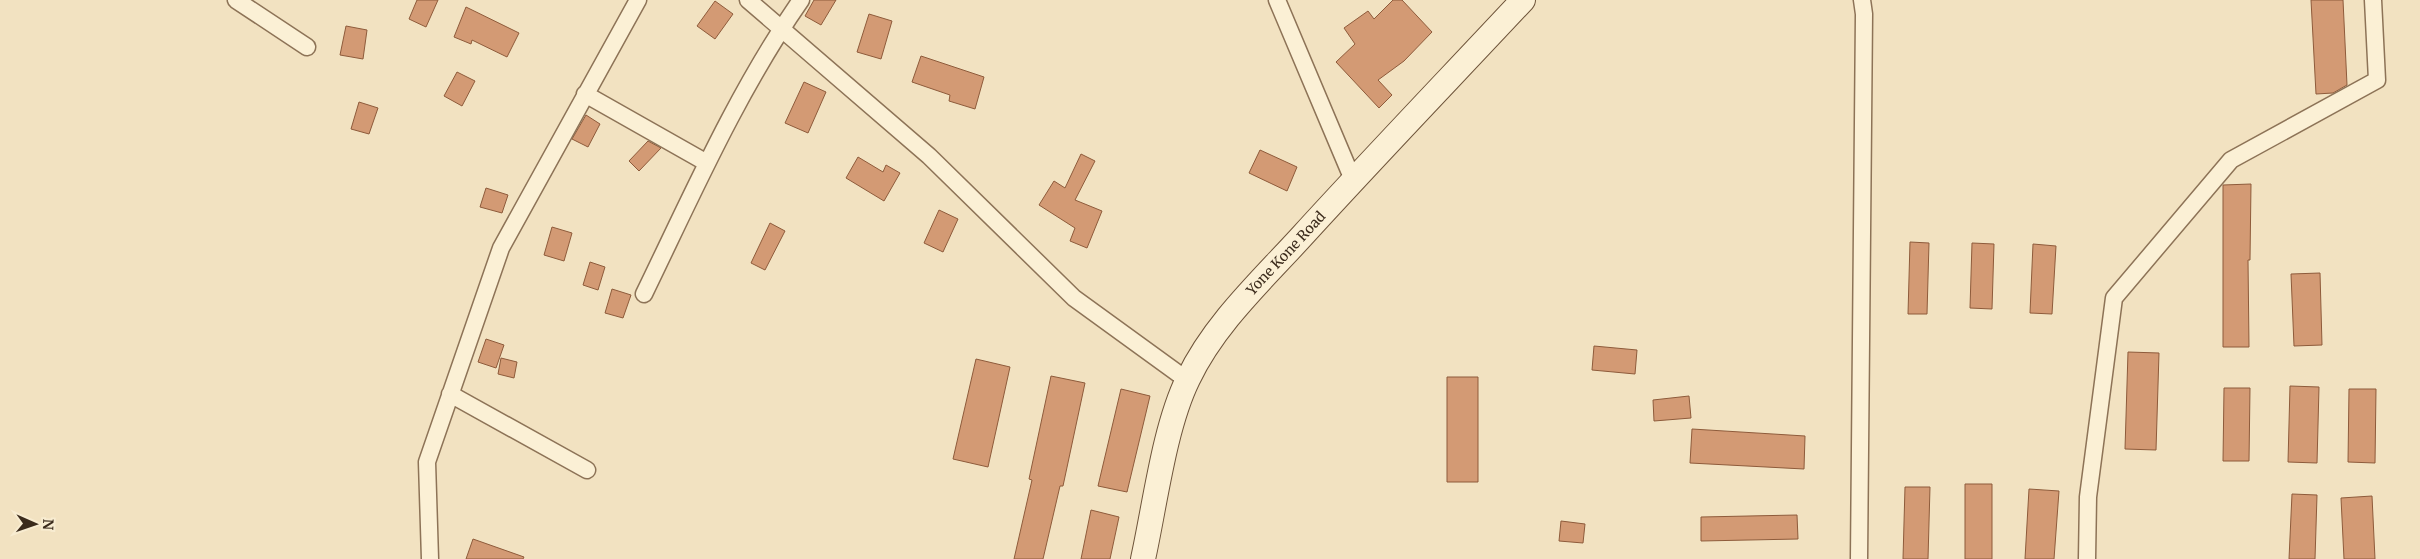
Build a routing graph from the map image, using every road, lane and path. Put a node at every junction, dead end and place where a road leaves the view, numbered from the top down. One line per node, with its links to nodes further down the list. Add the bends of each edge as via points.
1 (236, 0): 10 (street)
2 (638, 0): 11 (street)
3 (748, 0): 9 (street)
4 (801, 0): 9 (street)
5 (1277, 0): 13 (street)
6 (1524, 0): 13 (street, Yone Kone Road)
7 (1862, 0): 20 (street)
8 (2373, 0): 21 (street, via 2377,80 2231,160 2114,298 2088,497)
9 (781, 28): 12 (street); 15 (street, via 928,156 1074,298)
10 (307, 47)
11 (585, 94): 12 (street); 16 (street, via 501,248)
12 (707, 163): 14 (street)
13 (1354, 180): 15 (street, Yone Kone Road, via 1239,305 1200,356)
14 (644, 294)
15 (1187, 380): 19 (street, Yone Kone Road, via 1171,433)
16 (450, 394): 17 (street); 18 (street, via 427,462)
17 (587, 470)
18 (430, 559)
19 (1143, 559)
20 (1859, 559)
21 (2087, 559)

